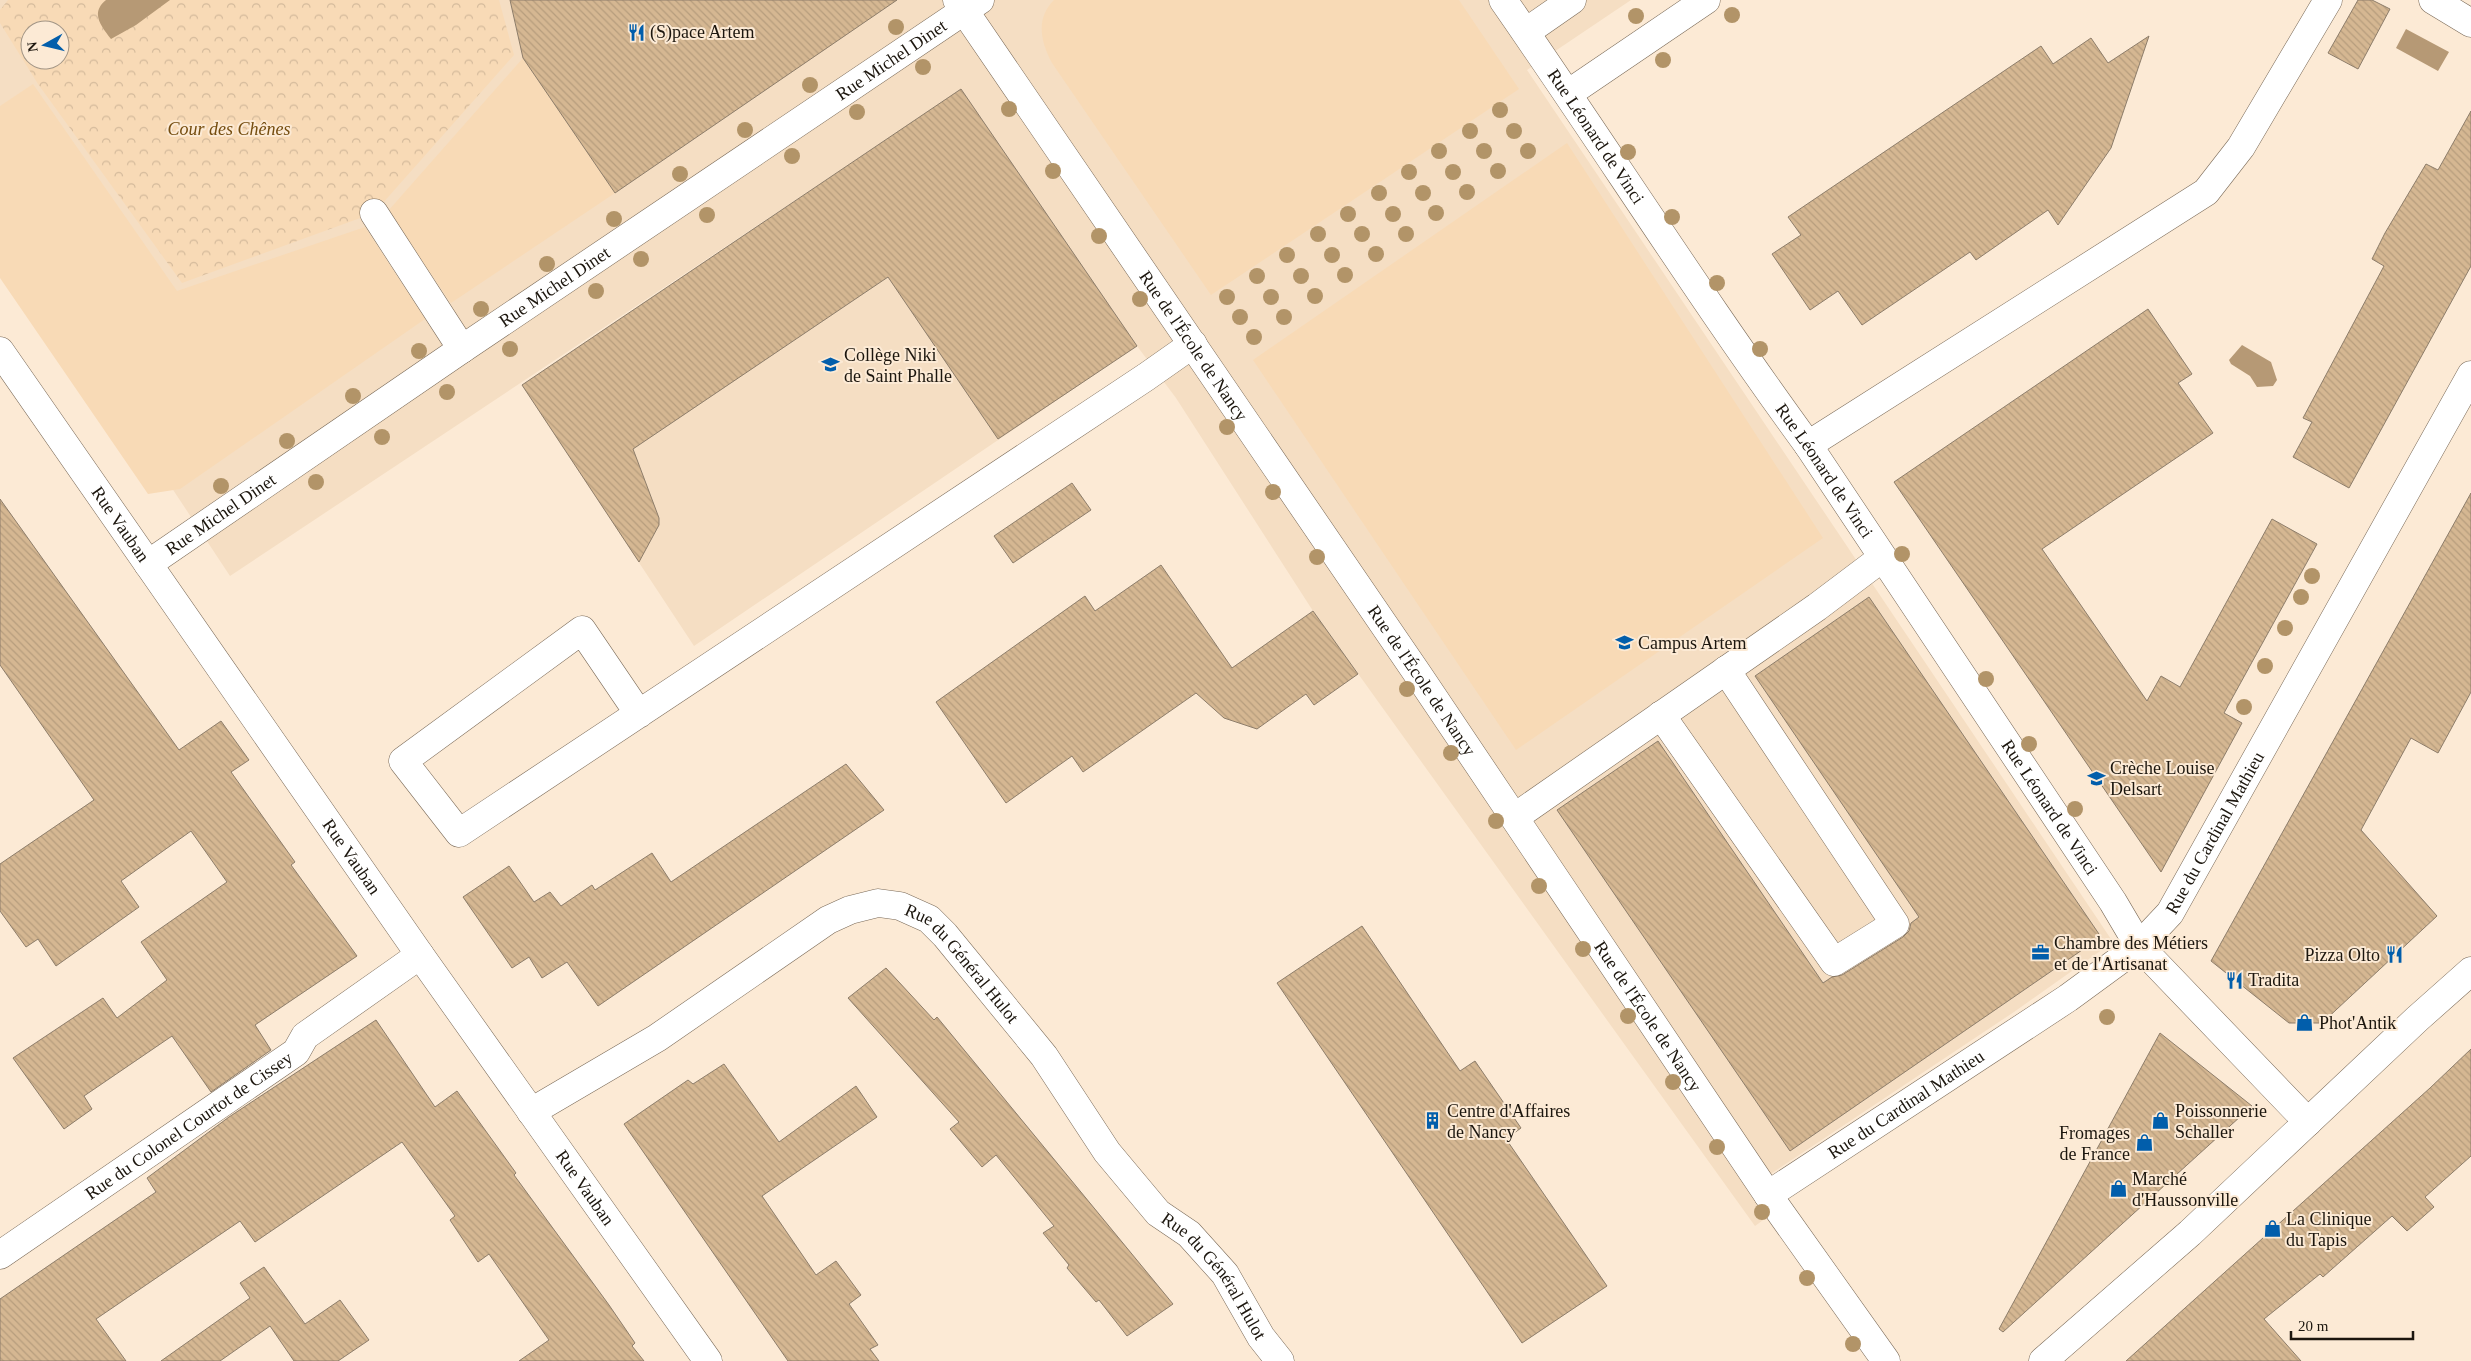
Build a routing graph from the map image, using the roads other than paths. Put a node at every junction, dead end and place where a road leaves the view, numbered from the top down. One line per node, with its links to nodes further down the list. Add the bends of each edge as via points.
1 (1504, 0): 8 (street, Rue Léonard de Vinci)
2 (1572, 0): 8 (street)
3 (1706, 0): 9 (street)
4 (2328, 0): 15 (street, via 2241,147 2206,192)
5 (2433, 0): 7 (street)
6 (967, 4): 11 (street, Rue de l'École de Nancy); 12 (street, Rue Michel Dinet)
7 (2471, 23)
8 (1526, 32): 9 (street, Rue Léonard de Vinci)
9 (1569, 93): 15 (street, Rue Léonard de Vinci, via 1755,372)
10 (374, 213): 12 (street)
11 (1193, 344): 19 (street); 21 (street, Rue de l'École de Nancy)
12 (462, 349): 17 (street, Rue Michel Dinet)
13 (0, 351): 17 (street, Rue Vauban)
14 (2471, 375): 22 (street, Rue du Cardinal Mathieu, via 2170,914)
15 (1808, 445): 16 (street, Rue Léonard de Vinci)
16 (1882, 558): 18 (street); 22 (street, Rue Léonard de Vinci, via 2113,902)
17 (148, 564): 23 (street, Rue Vauban)
18 (1726, 670): 20 (street); 20 (street, via 1895,924 1834,962)
19 (639, 714): 19 (street, via 459,833 403,760 582,630)
20 (1661, 715): 21 (street)
21 (1515, 818): 27 (street, Rue de l'École de Nancy)
22 (2139, 946): 26 (street, Rue Léonard de Vinci); 27 (street, Rue du Cardinal Mathieu, via 2068,998)
23 (420, 955): 25 (street, Rue Vauban); 28 (street, Rue du Colonel Courtot de Cissey, via 304,1036 296,1052)
24 (2471, 971): 26 (street)
25 (531, 1112): 29 (street, Rue Vauban); 30 (street, Rue du Général Hulot, via 657,1038 828,920 878,903 900,906 929,919 945,935 1044,1056 1107,1152 1158,1213 1189,1234 1225,1274 1261,1337)
26 (2308, 1122): 32 (street, via 2190,1233)
27 (1768, 1194): 31 (street, Rue de l'École de Nancy)
28 (0, 1255)
29 (708, 1361)
30 (1280, 1361)
31 (1886, 1361)
32 (2043, 1361)

